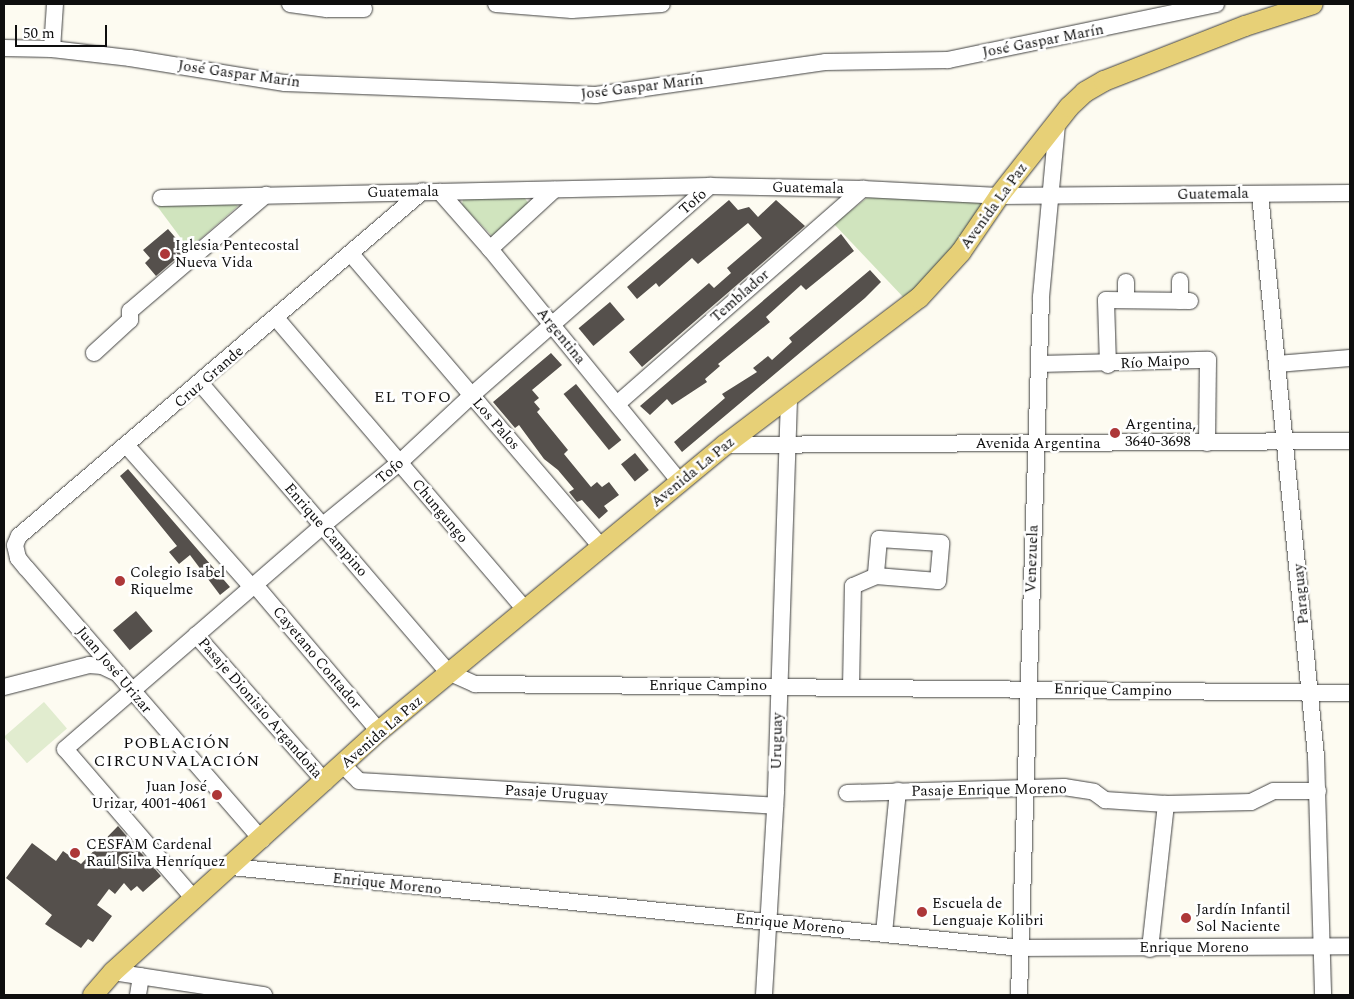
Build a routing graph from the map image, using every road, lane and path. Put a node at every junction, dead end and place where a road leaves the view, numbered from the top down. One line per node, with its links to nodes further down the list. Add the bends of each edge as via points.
1 (55, 4): 11 (street)
2 (290, 4): 9 (street)
3 (496, 4): 8 (street)
4 (662, 4): 7 (street)
5 (1216, 4): 11 (street, José Gaspar Marín, via 948,60 825,62 596,95 285,83 145,60)
6 (1313, 4): 12 (main road, Avenida La Paz, via 1245,26 1104,81 1076,100)
7 (620, 6): 8 (street)
8 (558, 7)
9 (364, 9)
10 (4, 48): 11 (street, José Gaspar Marín)
11 (52, 49)
12 (1057, 124): 21 (main road, Avenida La Paz); 22 (street, Venezuela)
13 (710, 186): 14 (street, Guatemala); 15 (street, Guatemala); 30 (street, Tofo)
14 (863, 188): 21 (street, Guatemala); 39 (street, Temblador)
15 (554, 190): 17 (street, Guatemala); 24 (street)
16 (423, 191): 17 (street, Guatemala); 19 (street, Guatemala); 25 (street, Cruz Grande)
17 (440, 192): 24 (street, Argentina)
18 (1350, 193): 20 (street, Guatemala)
19 (266, 194): 23 (street, Guatemala); 31 (street, via 130,310 130,320)
20 (1260, 194): 22 (street, Guatemala); 35 (street, Paraguay)
21 (999, 196): 22 (street, Guatemala); 38 (main road, Avenida La Paz, via 961,252 919,298)
22 (1049, 196): 33 (street, Venezuela)
23 (161, 198)
24 (490, 249): 30 (street, Argentina)
25 (351, 254): 29 (street, Cruz Grande); 37 (street, Los Palos)
26 (1180, 281): 28 (street, Río Maipo, via 1185,301)
27 (1126, 282): 28 (street)
28 (1126, 300): 34 (street, Río Maipo, via 1106,300)
29 (276, 318): 36 (street, Cruz Grande); 47 (street, Chungungo)
30 (553, 325): 37 (street, Tofo); 39 (street, Argentina)
31 (94, 354)
32 (1350, 358): 35 (street)
33 (1039, 364): 34 (street, Río Maipo); 44 (street, Venezuela)
34 (1108, 364): 42 (street, Río Maipo, via 1208,360)
35 (1277, 364): 40 (street, Paraguay)
36 (201, 384): 45 (street, Cruz Grande); 49 (street, Enrique Campino)
37 (472, 395): 47 (street, Tofo); 50 (street, Los Palos)
38 (789, 396): 43 (street, Uruguay); 46 (main road, Avenida La Paz)
39 (617, 404): 48 (street, Argentina)
40 (1286, 442): 41 (street, Avenida Argentina); 42 (street, Avenida Argentina); 63 (street, Paraguay)
41 (1350, 442)
42 (1207, 443): 44 (street, Avenida Argentina)
43 (788, 444): 44 (street, Avenida Argentina); 46 (street, Avenida Argentina); 59 (street, Uruguay)
44 (1036, 445): 61 (street, Venezuela)
45 (127, 446): 51 (street, Cruz Grande, via 19,536 16,553); 53 (street, Cayetano Contador)
46 (725, 446): 48 (main road, Avenida La Paz)
47 (400, 464): 49 (street, Tofo); 54 (street, Chungungo)
48 (680, 482): 50 (main road, Avenida La Paz)
49 (322, 526): 53 (street, Tofo); 57 (street, Enrique Campino)
50 (602, 548): 54 (main road, Avenida La Paz)
51 (26, 568): 56 (street, Juan José Urizar)
52 (876, 576): 60 (street, via 853,586)
53 (253, 586): 55 (street, Tofo); 65 (street, Cayetano Contador)
54 (526, 611): 57 (main road, Avenida La Paz)
55 (196, 635): 62 (street, Tofo); 67 (street, Pasaje Dionisio Argandoña)
56 (116, 673): 58 (street, via 102,666 89,665); 62 (street, Juan José Urizar)
57 (452, 674): 59 (street, Enrique Campino, via 484,685); 65 (main road, Avenida La Paz)
58 (4, 687)
59 (778, 687): 60 (street, Enrique Campino); 73 (street, Uruguay)
60 (851, 688): 61 (street, Enrique Campino)
61 (1028, 689): 63 (street, Enrique Campino); 68 (street, Venezuela)
62 (129, 690): 74 (street, Juan José Urizar); 76 (street, Tofo, via 65,749)
63 (1310, 693): 64 (street, Enrique Campino); 69 (street, Paraguay)
64 (1350, 693)
65 (380, 731): 66 (main road, Avenida La Paz)
66 (344, 766): 67 (main road, Avenida La Paz); 73 (street, Pasaje Uruguay, via 358,781)
67 (325, 782): 74 (main road, Avenida La Paz)
68 (1026, 787): 70 (street, Pasaje Enrique Moreno); 72 (street, Pasaje Enrique Moreno, via 1094,792 1105,800); 81 (street, Venezuela)
69 (1318, 791): 72 (street, Pasaje Enrique Moreno, via 1274,790 1251,802); 80 (street, Paraguay)
70 (898, 792): 71 (street, Pasaje Enrique Moreno); 78 (street, Pasaje Enrique Moreno)
71 (847, 793)
72 (1166, 804): 82 (street)
73 (774, 806): 77 (street, Uruguay)
74 (262, 840): 75 (main road, Avenida La Paz)
75 (232, 866): 76 (main road, Avenida La Paz); 77 (street, Enrique Moreno)
76 (196, 900): 83 (main road, Avenida La Paz)
77 (767, 922): 78 (street, Enrique Moreno); 88 (street, Uruguay)
78 (884, 933): 81 (street, Enrique Moreno)
79 (1350, 946): 80 (street, Enrique Moreno)
80 (1321, 947): 82 (street, Enrique Moreno); 90 (street, Paraguay)
81 (1021, 948): 82 (street, Enrique Moreno); 89 (street, Venezuela)
82 (1150, 949)
83 (113, 972): 84 (street); 85 (main road, Avenida La Paz)
84 (140, 976): 86 (street); 87 (street)
85 (93, 995)
86 (138, 995)
87 (264, 995)
88 (764, 995)
89 (1018, 995)
90 (1323, 995)

